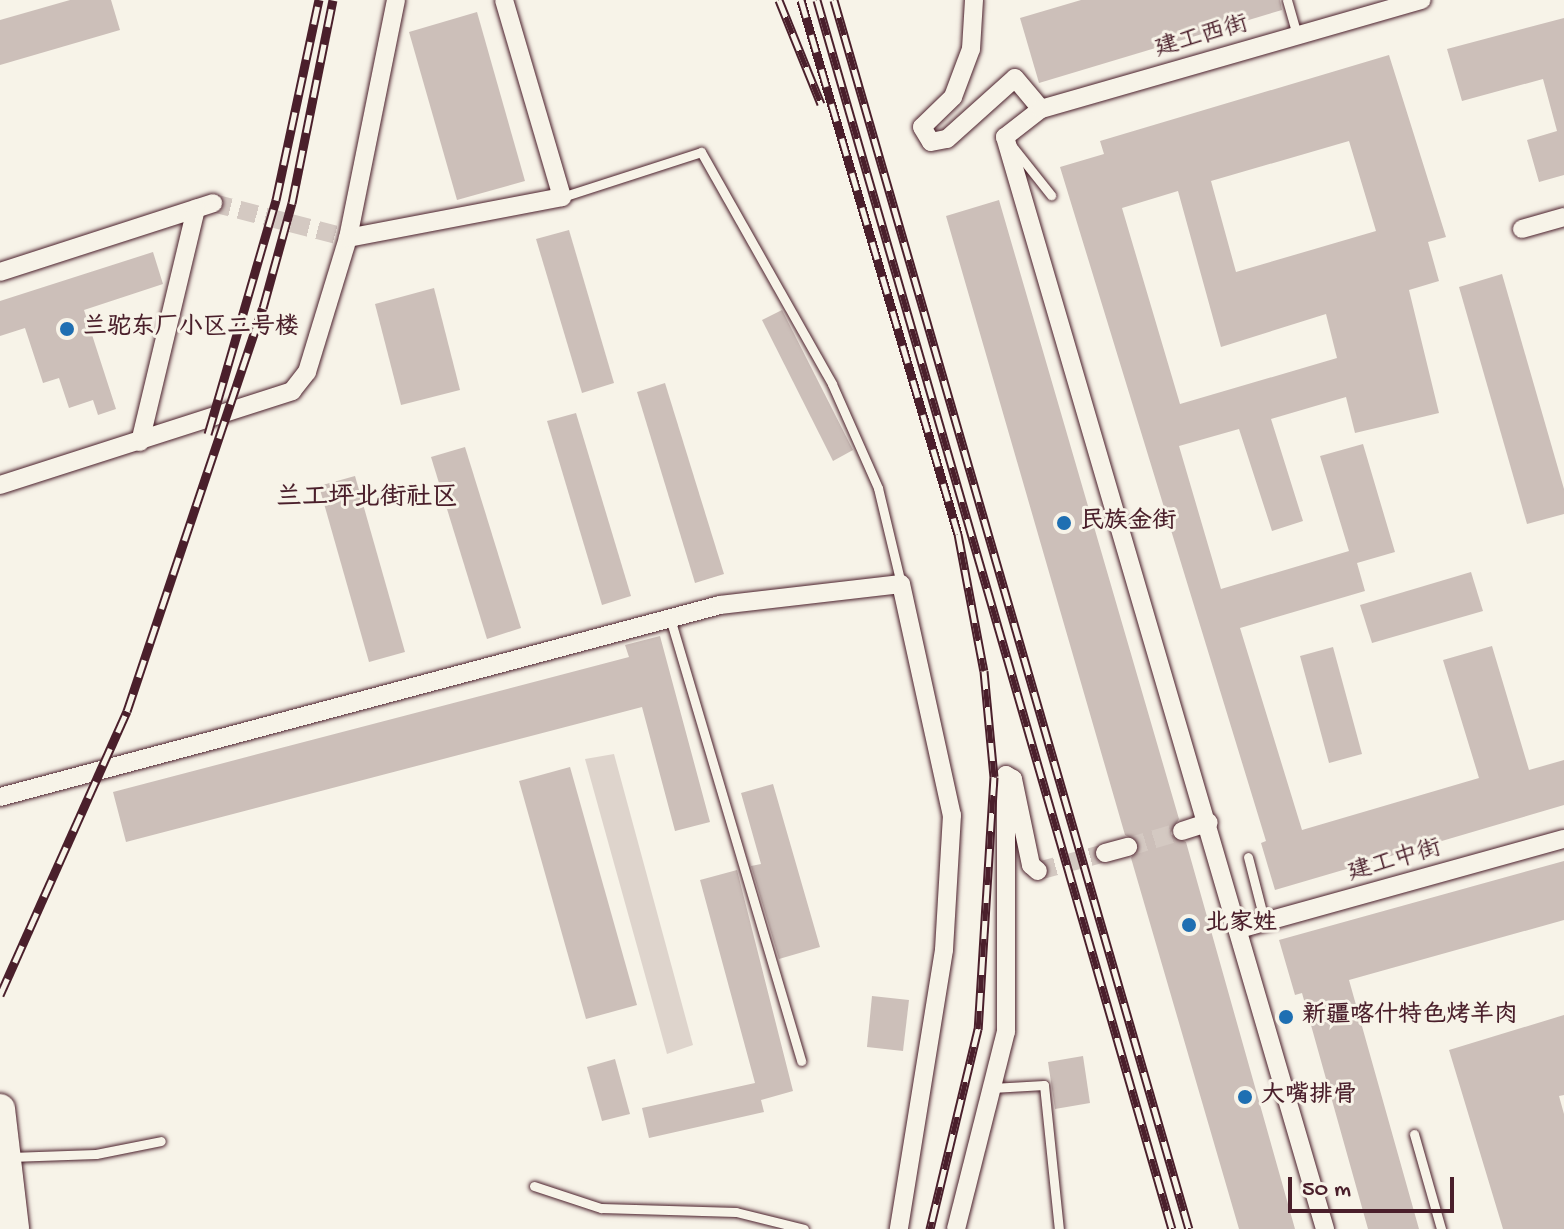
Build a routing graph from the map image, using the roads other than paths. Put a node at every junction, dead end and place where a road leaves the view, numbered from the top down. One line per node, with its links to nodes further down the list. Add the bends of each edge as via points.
1 (396, 0): 13 (street)
2 (504, 0): 10 (street)
3 (974, 0): 7 (street, via 971,49 953,97 922,127 931,142 947,139 1015,78)
4 (1287, 0): 6 (lane)
5 (1422, 0): 6 (street, 建工西街)
6 (1297, 36): 7 (street, 建工西街)
7 (1041, 109): 8 (street)
8 (1005, 137): 9 (lane); 20 (street)
9 (1051, 195)
10 (562, 197): 13 (street); 17 (lane, via 701,152 832,384 878,488)
11 (1564, 217): 12 (street)
12 (1522, 229)
13 (348, 238): 15 (street, via 307,372 292,391)
14 (0, 272): 15 (street, via 204,206)
15 (140, 442): 16 (street)
16 (0, 485)
17 (901, 584): 18 (street, via 720,605); 38 (street, via 952,815 944,950)
18 (670, 618): 19 (street); 29 (lane)
19 (0, 797)
20 (1209, 822): 21 (street); 28 (street)
21 (1182, 831)
22 (1564, 839): 27 (street, 建工中街)
23 (1128, 847): 24 (street)
24 (1105, 853)
25 (1248, 857): 27 (lane)
26 (1038, 871): 30 (street, via 1031,865 1013,779 1006,775 1006,1032)
27 (1265, 923): 28 (street, 建工中街)
28 (1239, 929): 41 (street)
29 (801, 1061)
30 (992, 1088): 39 (street); 40 (lane, via 1044,1085)
31 (0, 1109): 34 (highway)
32 (1414, 1134): 42 (lane)
33 (161, 1141): 34 (lane, via 96,1154)
34 (6, 1157): 36 (highway)
35 (534, 1186): 37 (lane, via 601,1208 736,1212)
36 (14, 1229)
37 (804, 1229)
38 (899, 1229)
39 (956, 1229)
40 (1059, 1229)
41 (1325, 1229)
42 (1441, 1229)

